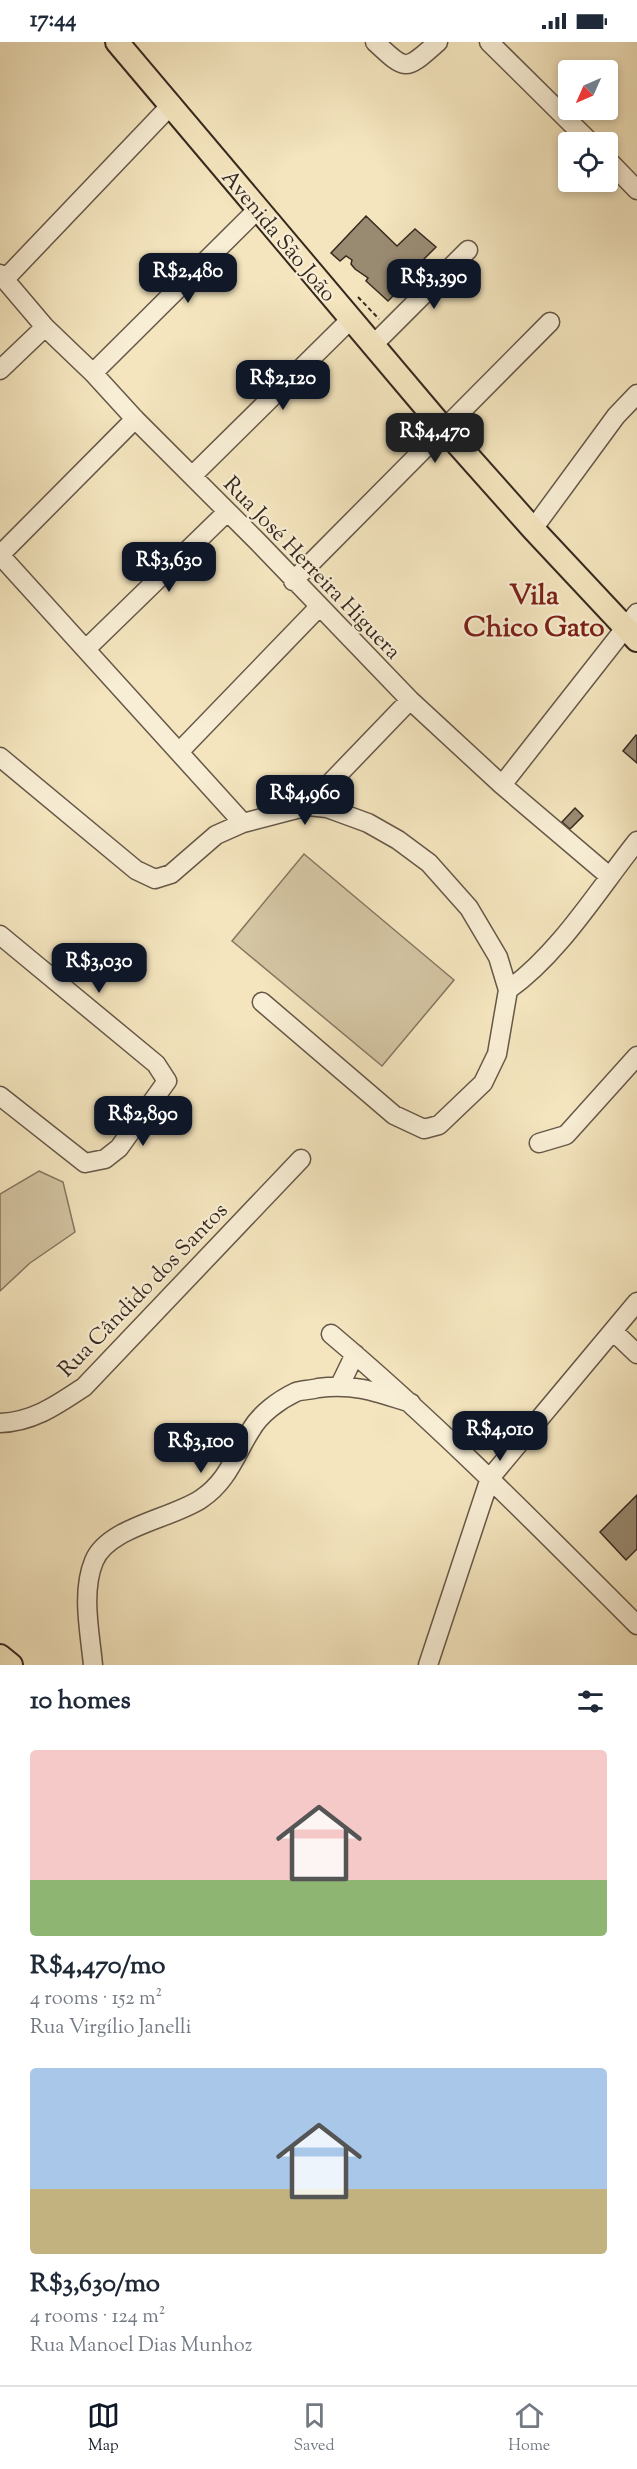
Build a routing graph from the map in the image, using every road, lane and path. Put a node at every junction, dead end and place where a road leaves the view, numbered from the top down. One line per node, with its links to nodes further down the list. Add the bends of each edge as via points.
1 (117, 42): 5 (main road, Avenida São João)
2 (375, 42): 3 (street, via 397,63 406,65)
3 (438, 42)
4 (489, 42): 6 (street)
5 (172, 104): 9 (main road, Avenida São João); 11 (street)
6 (580, 132)
7 (618, 170): 8 (street)
8 (637, 190)
9 (258, 209): 12 (main road, Avenida São João); 17 (street)
10 (468, 250): 15 (street)
11 (3, 277): 14 (street, Rua José Herreira Higuera)
12 (350, 320): 15 (main road, Avenida São João); 21 (street)
13 (550, 322): 20 (street)
14 (45, 327): 16 (street); 17 (street, Rua José Herreira Higuera)
15 (374, 344): 20 (main road, Avenida São João)
16 (0, 370)
17 (93, 373): 19 (street, Rua José Herreira Higuera)
18 (637, 394): 23 (street, via 616,416)
19 (135, 419): 21 (street, Rua José Herreira Higuera); 24 (street)
20 (444, 429): 23 (main road, Avenida São João); 25 (street)
21 (192, 476): 22 (street, Rua José Herreira Higuera)
22 (226, 512): 25 (street, Rua José Herreira Higuera); 28 (street)
23 (533, 529): 27 (main road, Avenida São João)
24 (0, 555): 28 (street)
25 (293, 581): 26 (street, Rua José Herreira Higuera)
26 (319, 607): 29 (street, Rua José Herreira Higuera); 30 (street)
27 (633, 627): 32 (street)
28 (86, 649): 30 (street)
29 (410, 700): 32 (street, Rua José Herreira Higuera); 33 (street)
30 (179, 752): 34 (street)
31 (0, 757): 34 (street, via 136,870 155,879 171,874 216,835)
32 (502, 785): 36 (street, Rua José Herreira Higuera)
33 (308, 806): 34 (street); 38 (street, via 327,808 368,823 429,863 470,908 498,957)
34 (243, 823)
35 (637, 841): 36 (street)
36 (609, 876): 38 (street, via 554,948 525,979)
37 (0, 934): 41 (street, via 156,1064 167,1081 119,1148 105,1159 84,1163)
38 (508, 990): 39 (street, via 491,1070 483,1083 438,1125 424,1129 394,1115)
39 (262, 1002)
40 (637, 1056): 42 (street, via 566,1135)
41 (0, 1096)
42 (539, 1143)
43 (301, 1159): 51 (street, Rua Cândido dos Santos, via 84,1387 48,1412 14,1423)
44 (637, 1302): 45 (street)
45 (613, 1331): 48 (street); 52 (street)
46 (331, 1334): 47 (street)
47 (355, 1354): 49 (street); 50 (street)
48 (637, 1354)
49 (340, 1385): 50 (street); 56 (street, via 297,1392 269,1409 252,1428 230,1471 202,1499 118,1535 104,1545 89,1578)
50 (411, 1403): 52 (street)
51 (0, 1423)
52 (490, 1478): 53 (street); 57 (street)
53 (637, 1625)
54 (0, 1656): 55 (main road)
55 (11, 1665)
56 (93, 1665)
57 (428, 1665)

